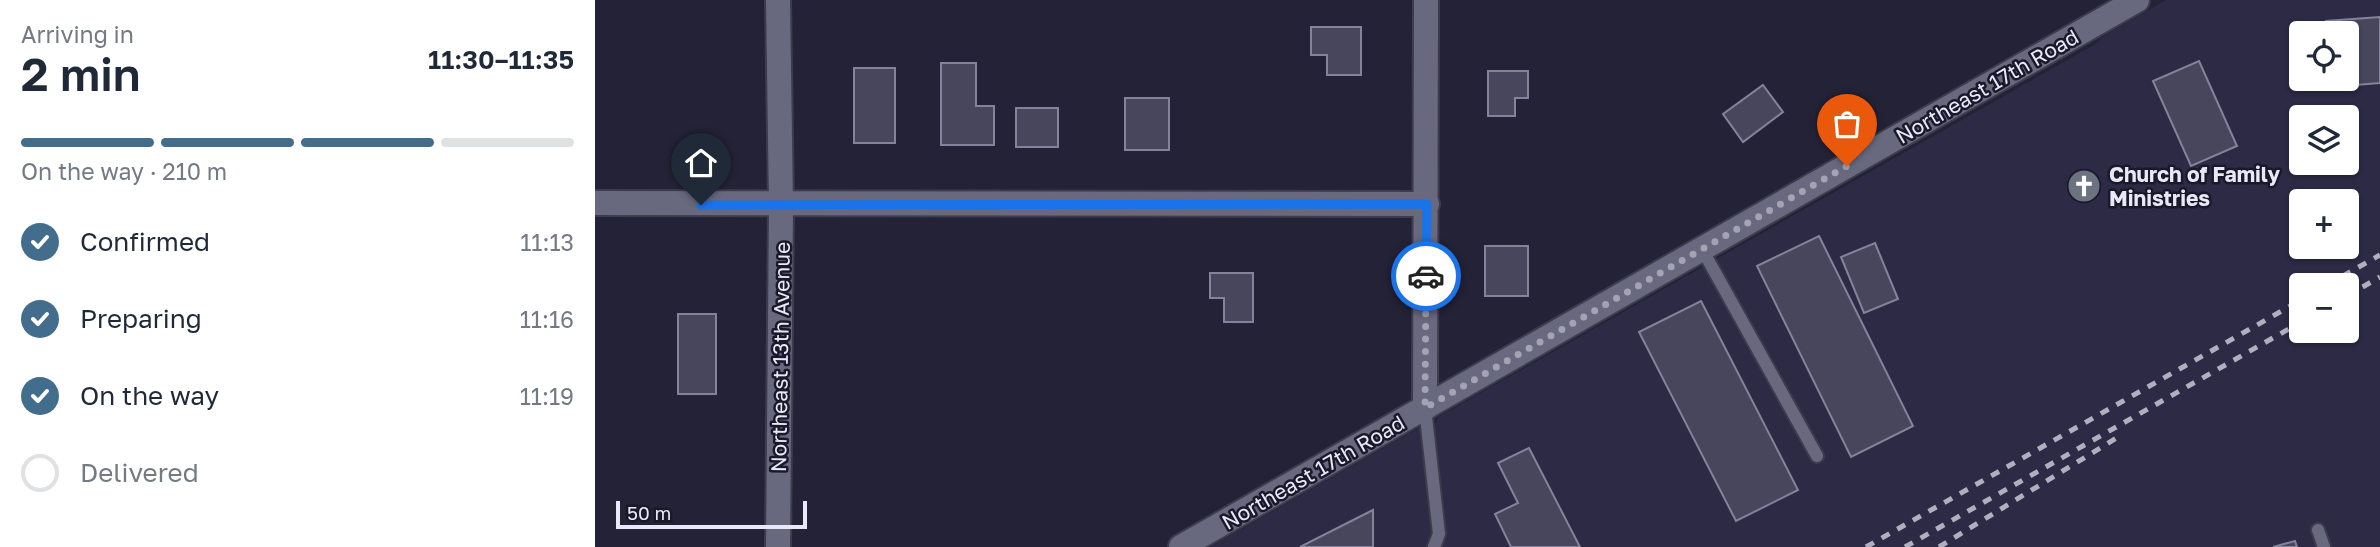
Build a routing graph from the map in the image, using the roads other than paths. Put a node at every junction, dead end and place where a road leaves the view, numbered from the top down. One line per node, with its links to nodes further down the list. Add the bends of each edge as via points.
1 (778, 0): 6 (street, Northeast 13th Avenue)
2 (1426, 0): 5 (street)
3 (2137, 0): 7 (street, Northeast 17th Road)
4 (595, 204): 6 (street)
5 (1427, 204): 6 (street); 8 (street)
6 (781, 205): 11 (street, Northeast 13th Avenue)
7 (1702, 249): 8 (street, Northeast 17th Road); 9 (lane)
8 (1425, 408): 12 (street, Northeast 17th Road); 13 (lane, via 1439,534)
9 (1817, 456)
10 (2318, 530): 14 (lane)
11 (778, 547)
12 (1181, 547)
13 (1434, 547)
14 (2324, 547)

